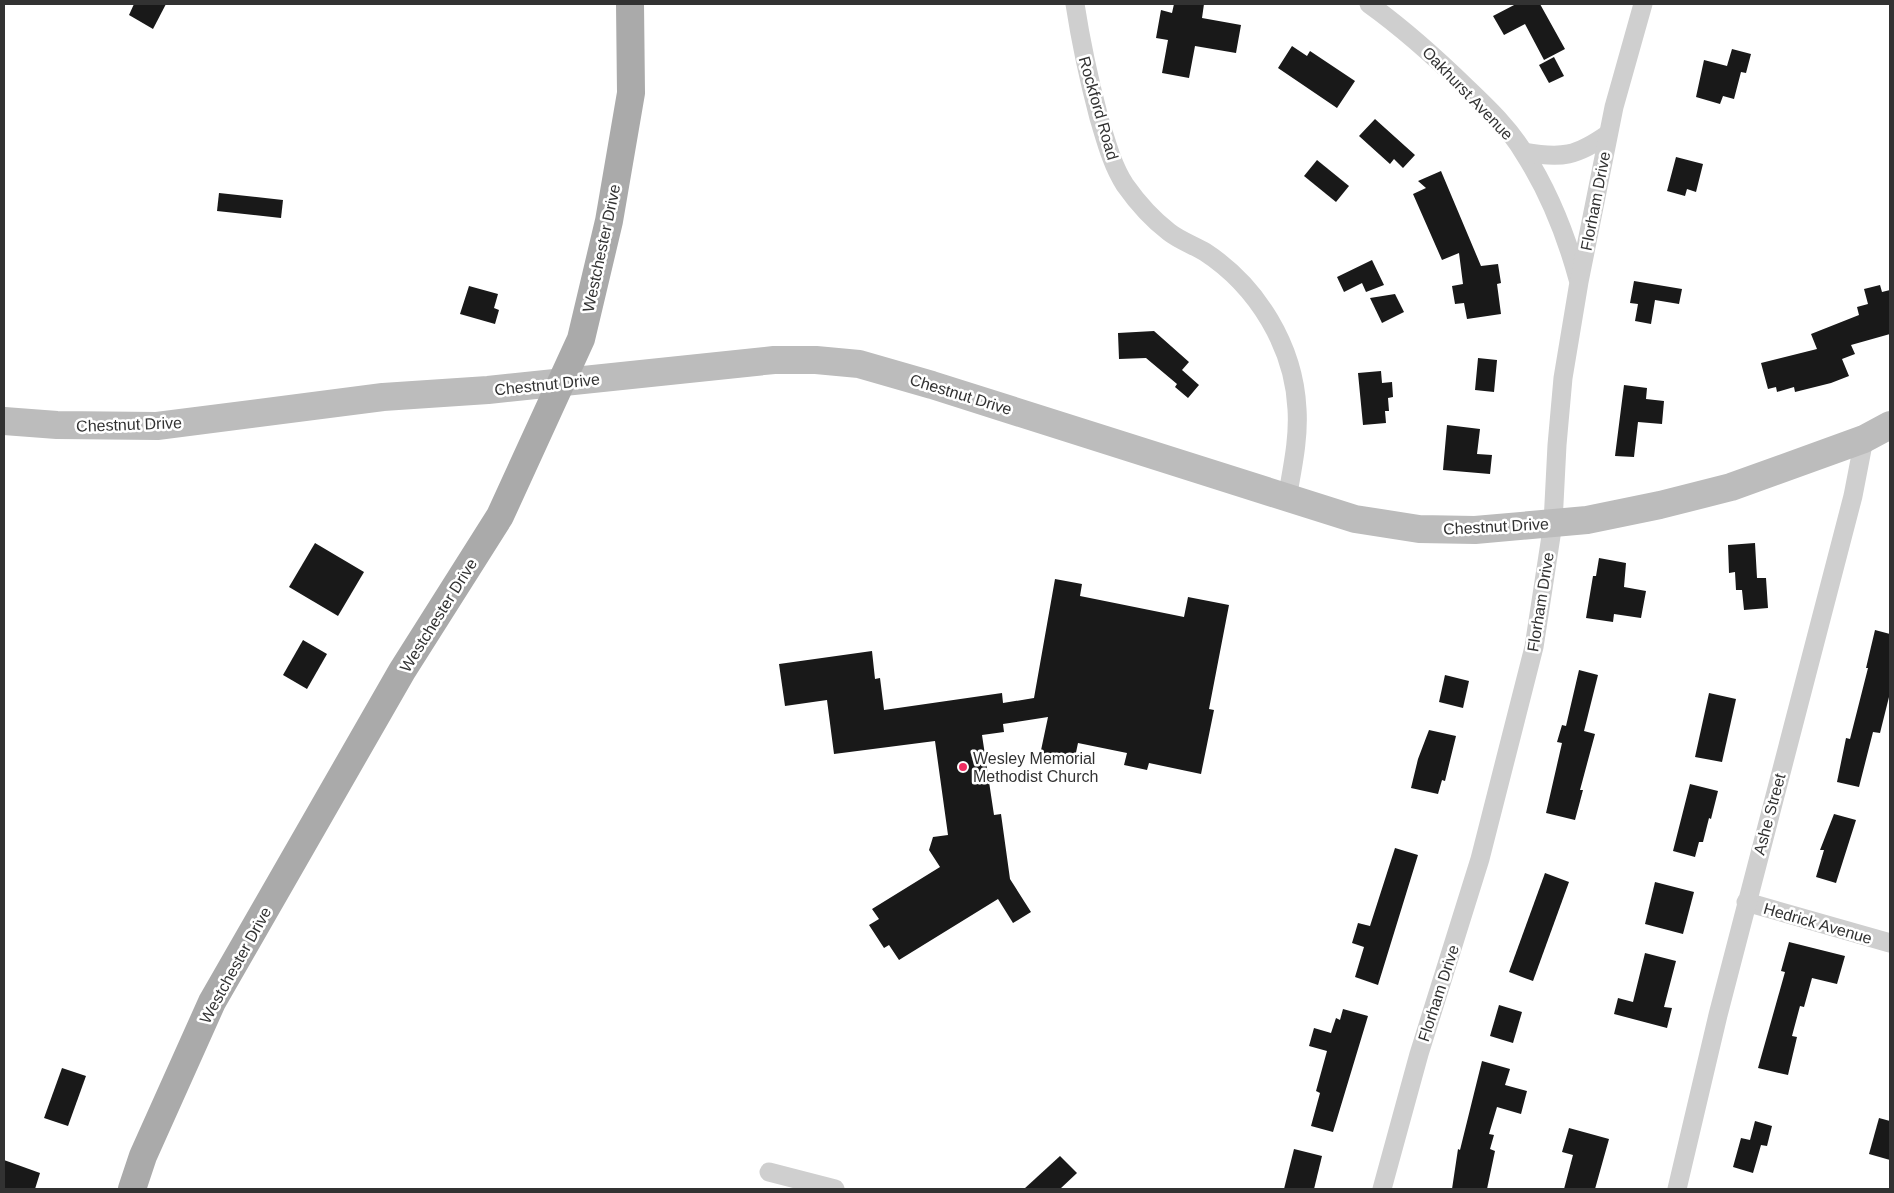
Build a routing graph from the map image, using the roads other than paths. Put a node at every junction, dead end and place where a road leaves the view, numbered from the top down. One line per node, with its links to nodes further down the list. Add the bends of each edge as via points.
1 (630, 4): 8 (main road, Westchester Drive, via 630,93 609,220 582,339)
2 (1075, 4): 12 (street, Rockford Road, via 1084,63 1108,151 1124,183 1147,212 1170,232 1205,252 1233,274 1257,301 1276,331 1290,366 1297,408 1296,444)
3 (1368, 4): 6 (street, Oakhurst Avenue, via 1425,48 1499,119)
4 (1643, 4): 5 (street, Florham Drive)
5 (1608, 134): 6 (street, via 1572,155 1548,157); 7 (street, Florham Drive)
6 (1524, 152): 7 (street, Oakhurst Avenue, via 1568,242)
7 (1579, 282): 13 (street, Florham Drive, via 1563,378)
8 (561, 383): 9 (street, Chestnut Drive, via 383,396 157,426 66,426); 12 (street, Chestnut Drive, via 774,360 859,364); 17 (main road, Westchester Drive, via 500,516 402,671 212,1002 143,1156)
9 (4, 421)
10 (1890, 425): 11 (street, Chestnut Drive)
11 (1864, 439): 13 (street, Chestnut Drive, via 1731,487 1587,520); 14 (street, Ashe Street, via 1854,496)
12 (1287, 499): 13 (street, Chestnut Drive, via 1355,519 1419,529 1475,530)
13 (1553, 523): 19 (street, Florham Drive, via 1534,646 1483,849 1418,1054)
14 (1746, 902): 15 (street, Hedrick Avenue); 20 (street, Ashe Street)
15 (1890, 943)
16 (769, 1172): 18 (street)
17 (132, 1189)
18 (835, 1189)
19 (1382, 1189)
20 (1677, 1189)

